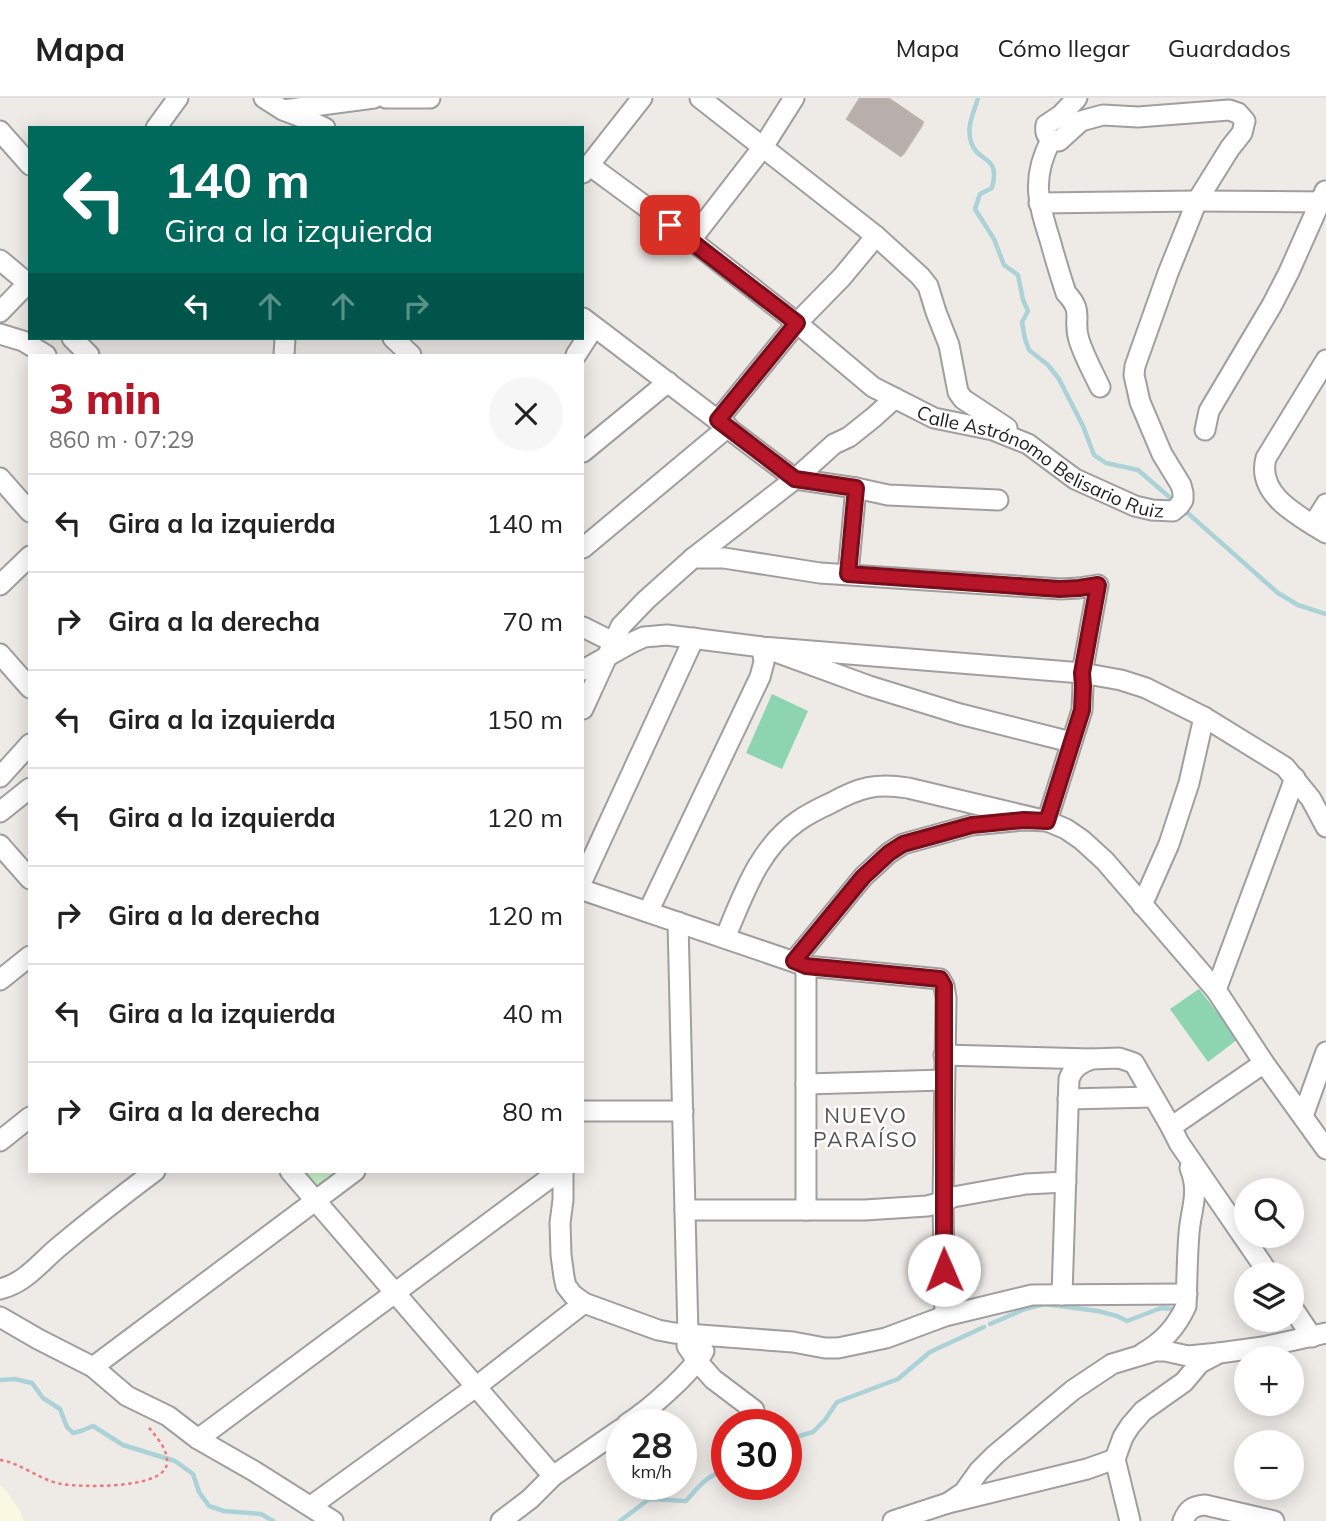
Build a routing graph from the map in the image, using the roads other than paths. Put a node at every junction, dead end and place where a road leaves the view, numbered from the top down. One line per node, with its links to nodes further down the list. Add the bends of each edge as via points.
1 (178, 98): 11 (street)
2 (264, 98): 10 (street)
3 (374, 98): 10 (street)
4 (386, 98): 5 (street)
5 (430, 98)
6 (700, 98): 15 (street)
7 (794, 98): 15 (street)
8 (1077, 98): 14 (street, via 1046,125)
9 (638, 102): 17 (street)
10 (281, 112): 12 (street)
11 (157, 126)
12 (320, 126)
13 (0, 131): 16 (street)
14 (1051, 140): 19 (street, Calle Astrónomo Belisario Ruiz, via 1059,141 1081,121 1103,115 1238,113 1245,121 1242,133); 20 (street, via 1037,184)
15 (764, 147): 21 (street); 22 (street)
16 (28, 163)
17 (586, 169): 22 (street, Calle Astrónomo Belisario Ruiz)
18 (1324, 198): 19 (street); 40 (street, via 1272,305 1209,411)
19 (1197, 201): 20 (street); 41 (street, Calle Astrónomo Belisario Ruiz, via 1134,375 1153,435 1181,485 1179,506 1166,512 1135,506 1075,479)
20 (1039, 203): 37 (street, via 1063,285 1078,311 1079,339)
21 (876, 236): 28 (street); 41 (street, via 928,286 963,400)
22 (691, 240): 28 (street, Calle Astrónomo Belisario Ruiz)
23 (0, 260): 24 (street)
24 (28, 282)
25 (28, 284): 26 (street)
26 (0, 312)
27 (588, 323): 36 (street)
28 (797, 323): 38 (street, Calle Astrónomo Belisario Ruiz, via 873,387); 39 (street)
29 (0, 334): 32 (street)
30 (74, 340): 33 (street)
31 (395, 340): 34 (street)
32 (44, 354)
33 (88, 354)
34 (410, 354)
35 (1326, 360): 49 (street, via 1266,458 1264,473 1279,501)
36 (668, 382): 39 (street); 42 (street)
37 (1100, 387)
38 (895, 398): 41 (street, Calle Astrónomo Belisario Ruiz, via 934,418 993,430); 44 (street)
39 (723, 424): 44 (street); 50 (street)
40 (1205, 430)
41 (1028, 444)
42 (584, 451)
43 (0, 478): 48 (street)
44 (795, 479): 45 (street); 52 (street)
45 (856, 488): 46 (street, via 888,495); 53 (street)
46 (998, 500)
47 (1326, 504): 49 (street)
48 (28, 510)
49 (1320, 529)
50 (584, 547)
51 (28, 558): 54 (street)
52 (693, 558): 53 (street); 58 (street, via 621,626)
53 (848, 574): 61 (street, via 1060,589 1098,585)
54 (0, 585)
55 (584, 629): 58 (street)
56 (694, 638): 57 (street); 58 (street, via 656,635); 75 (street)
57 (762, 647): 61 (street); 65 (street, via 882,690); 78 (street, via 760,677)
58 (611, 648): 60 (street); 63 (street)
59 (0, 654): 62 (street)
60 (584, 669)
61 (1082, 673): 64 (street, via 1146,688); 65 (street, via 1082,710)
62 (28, 686)
63 (584, 707)
64 (1204, 717): 68 (street, via 1285,767); 77 (street, via 1169,845)
65 (1070, 743): 71 (street)
66 (28, 746): 67 (street)
67 (0, 776)
68 (1295, 778): 72 (street); 84 (street)
69 (28, 790): 70 (street)
70 (0, 812)
71 (1047, 821): 77 (street, via 1082,839); 80 (street, via 908,788 888,785 858,790 797,821 781,835 751,877); 82 (street, via 972,825 903,844 863,877)
72 (1326, 827)
73 (0, 845): 74 (street)
74 (28, 877)
75 (584, 877)
76 (584, 890): 78 (street)
77 (1142, 905): 84 (street)
78 (648, 912): 79 (street)
79 (678, 922): 80 (street); 94 (street)
80 (725, 938): 82 (street)
81 (28, 958): 83 (street)
82 (800, 963): 86 (street, via 940,979 946,998); 90 (street)
83 (0, 980)
84 (1216, 990): 88 (street)
85 (1326, 1052): 95 (street)
86 (944, 1055): 87 (street); 89 (street)
87 (1091, 1059): 91 (street, via 1119,1058 1134,1063); 92 (street, via 1072,1071)
88 (1264, 1063): 95 (street); 97 (street)
89 (944, 1080): 90 (street); 106 (street)
90 (806, 1084): 108 (street)
91 (1153, 1097): 92 (street); 97 (street)
92 (1068, 1099): 104 (street)
93 (584, 1111): 94 (street)
94 (683, 1111): 107 (street)
95 (1303, 1116): 99 (street)
96 (28, 1119): 98 (street)
97 (1175, 1135): 109 (street); 112 (street, via 1195,1184)
98 (0, 1141)
99 (1326, 1149)
100 (152, 1173): 110 (street, via 26,1278)
101 (292, 1173): 105 (street)
102 (352, 1173): 105 (street)
103 (555, 1173): 111 (street); 114 (street, via 566,1286)
104 (1066, 1182): 106 (street, via 1026,1184); 113 (street)
105 (315, 1200): 111 (street); 124 (street)
106 (943, 1202): 108 (street); 115 (street)
107 (685, 1210): 108 (street); 118 (street)
108 (806, 1210)
109 (1261, 1262)
110 (0, 1289)
111 (396, 1293): 125 (street); 128 (street)
112 (1187, 1294): 113 (street); 122 (street, via 1174,1328)
113 (1062, 1295): 115 (street, via 1032,1295)
114 (584, 1303): 118 (street, via 658,1330); 125 (street)
115 (945, 1316): 120 (street, via 887,1338 838,1348)
116 (0, 1317): 124 (street)
117 (1304, 1319): 119 (street)
118 (688, 1335): 120 (street); 123 (street, via 687,1346)
119 (1319, 1335): 121 (street)
120 (725, 1336): 123 (street, via 703,1351)
121 (1219, 1353): 122 (street, via 1188,1356 1166,1350); 130 (street, via 1200,1363 1184,1382 1143,1411 1129,1426)
122 (1139, 1355): 132 (street, via 1112,1364 1073,1390 995,1455 964,1492)
123 (698, 1362): 126 (street); 127 (street)
124 (93, 1367): 128 (street, via 127,1396 168,1416)
125 (477, 1386): 131 (street); 133 (street)
126 (646, 1409)
127 (753, 1409)
128 (198, 1439): 133 (street)
129 (606, 1439): 131 (street)
130 (1115, 1459): 132 (street); 137 (street)
131 (553, 1476): 135 (street)
132 (948, 1503): 136 (street)
133 (311, 1506): 134 (street)
134 (334, 1521)
135 (501, 1521)
136 (893, 1521)
137 (1129, 1521)
138 (1183, 1521): 139 (street, via 1187,1511 1205,1505)
139 (1274, 1521)

